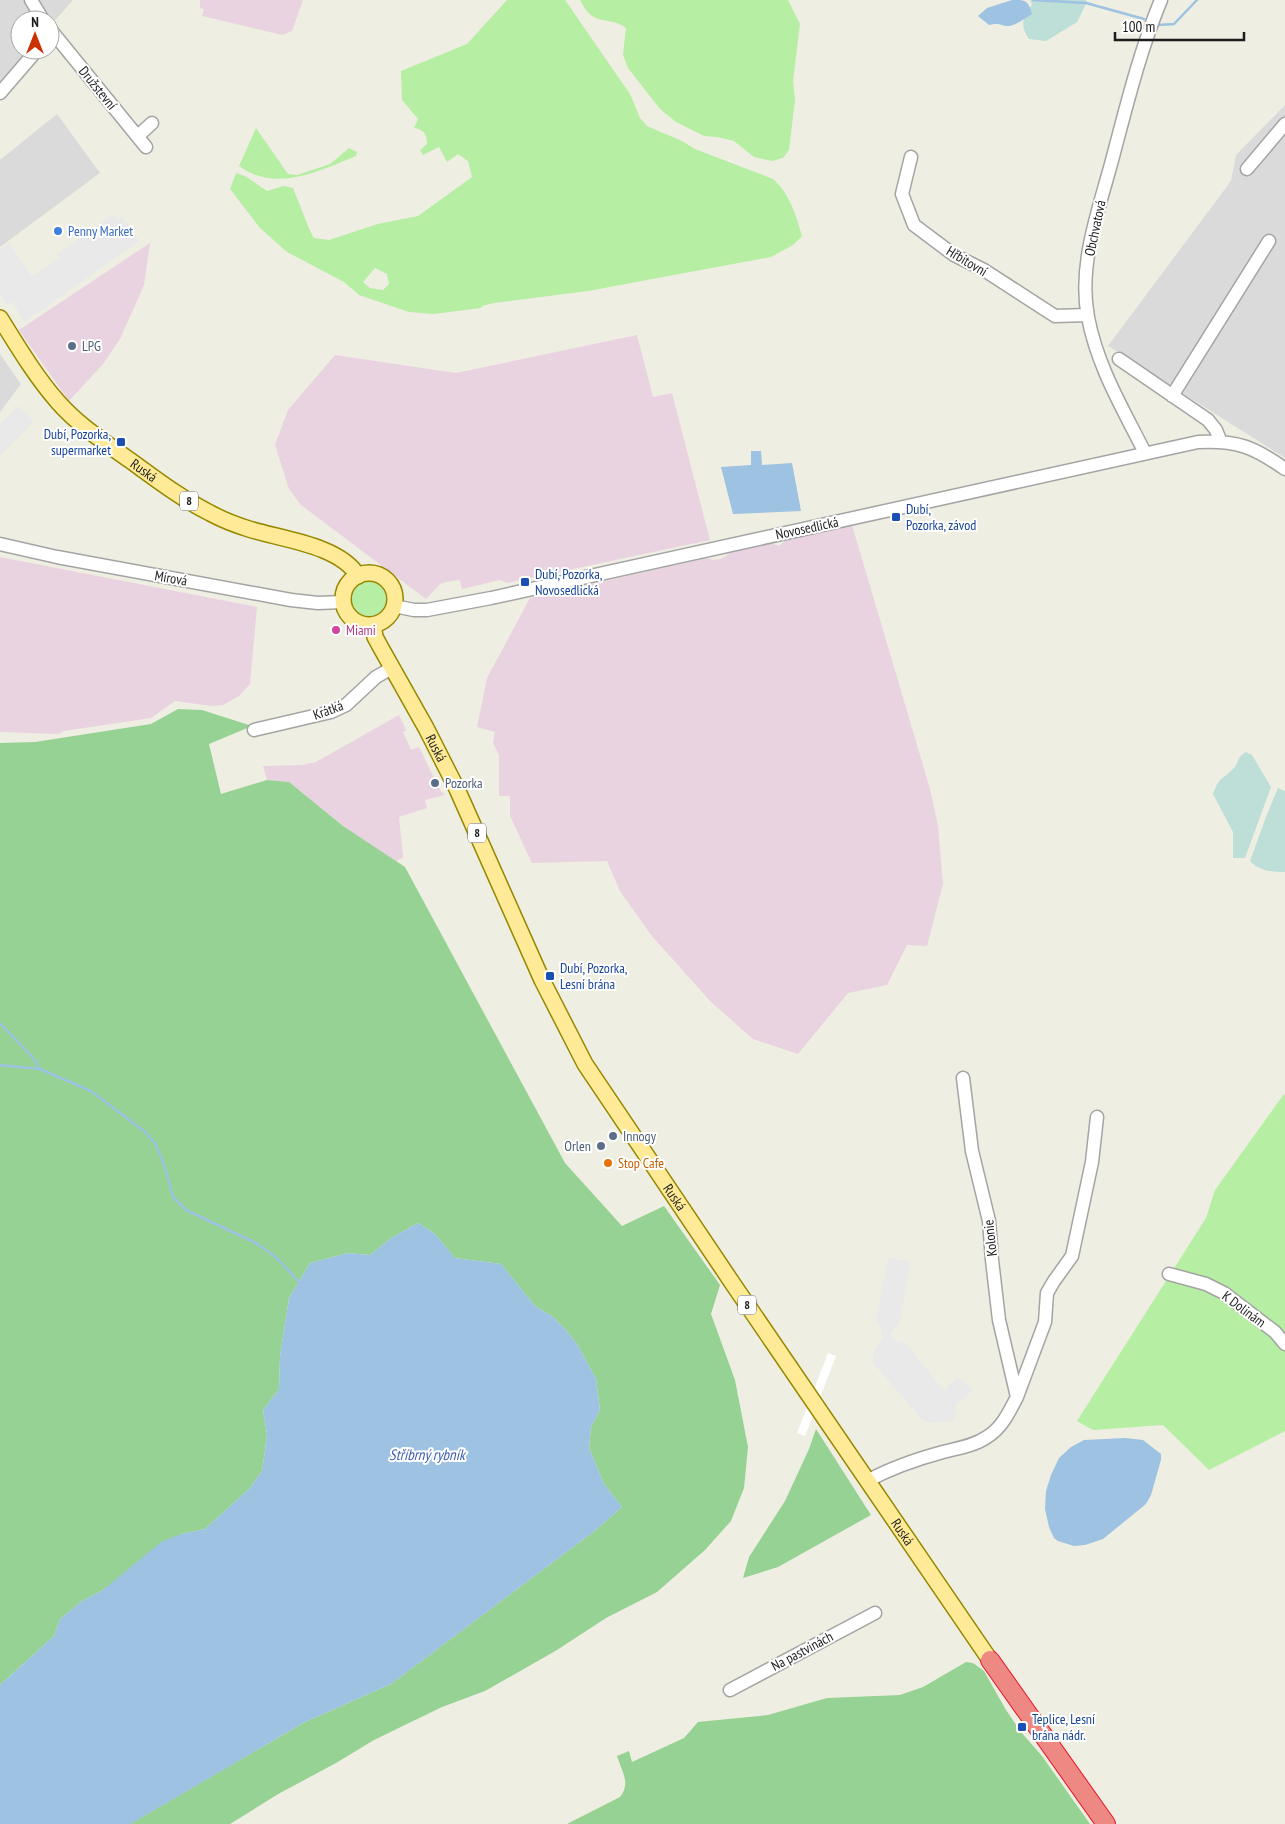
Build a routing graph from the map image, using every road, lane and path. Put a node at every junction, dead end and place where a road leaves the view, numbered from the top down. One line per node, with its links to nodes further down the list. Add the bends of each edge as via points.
1 (1161, 0): 12 (street, Obchvatová, via 1133,80 1094,230 1085,287)
2 (60, 43): 7 (street, Družstevní)
3 (28, 60): 4 (street)
4 (0, 93)
5 (152, 123): 7 (street)
6 (1285, 124): 10 (street)
7 (138, 136): 8 (street, Družstevní)
8 (146, 147)
9 (911, 157): 12 (street, Hřbitovní, via 902,194 914,225 954,255 984,270 1055,316)
10 (1247, 169)
11 (1269, 241): 15 (street)
12 (1087, 315): 17 (street, Obchvatová, via 1103,370)
13 (0, 318): 20 (main road, Ruská / 8, via 57,401 96,436 210,513 248,529 321,550 353,568)
14 (1119, 359): 15 (street)
15 (1172, 396): 16 (street, via 1208,420)
16 (1220, 440): 17 (street, Novosedlická); 18 (street, via 1255,450)
17 (1145, 453): 22 (street, Novosedlická, via 491,598 418,611)
18 (1285, 469)
19 (0, 544): 21 (street, Mírová, via 291,600)
20 (358, 576): 21 (main road, via 347,586); 22 (main road, via 374,574 389,582)
21 (343, 602): 23 (main road, via 351,618)
22 (394, 606): 23 (main road, via 386,619)
23 (373, 625): 24 (main road, Ruská / 8)
24 (392, 668): 25 (street, Krátká, via 376,677 346,705 331,712); 31 (main road, Ruská / 8, via 457,789 539,973 585,1064)
25 (254, 730)
26 (963, 1078): 30 (street, Kolonie, via 972,1151 989,1221 999,1320)
27 (1097, 1117): 30 (street, via 1092,1162 1072,1256 1047,1293 1045,1322)
28 (1169, 1274): 29 (street, K Dolinám, via 1206,1284 1224,1293 1275,1332)
29 (1285, 1344)
30 (1017, 1397): 31 (street, via 1004,1422 988,1437 974,1444 917,1459)
31 (867, 1481): 33 (main road, Ruská / 8)
32 (875, 1614): 34 (street, Na pastvinách)
33 (990, 1660): 35 (highway, 8, via 1008,1692); 36 (highway, 8)
34 (730, 1690)
35 (1099, 1824)
36 (1106, 1824)

